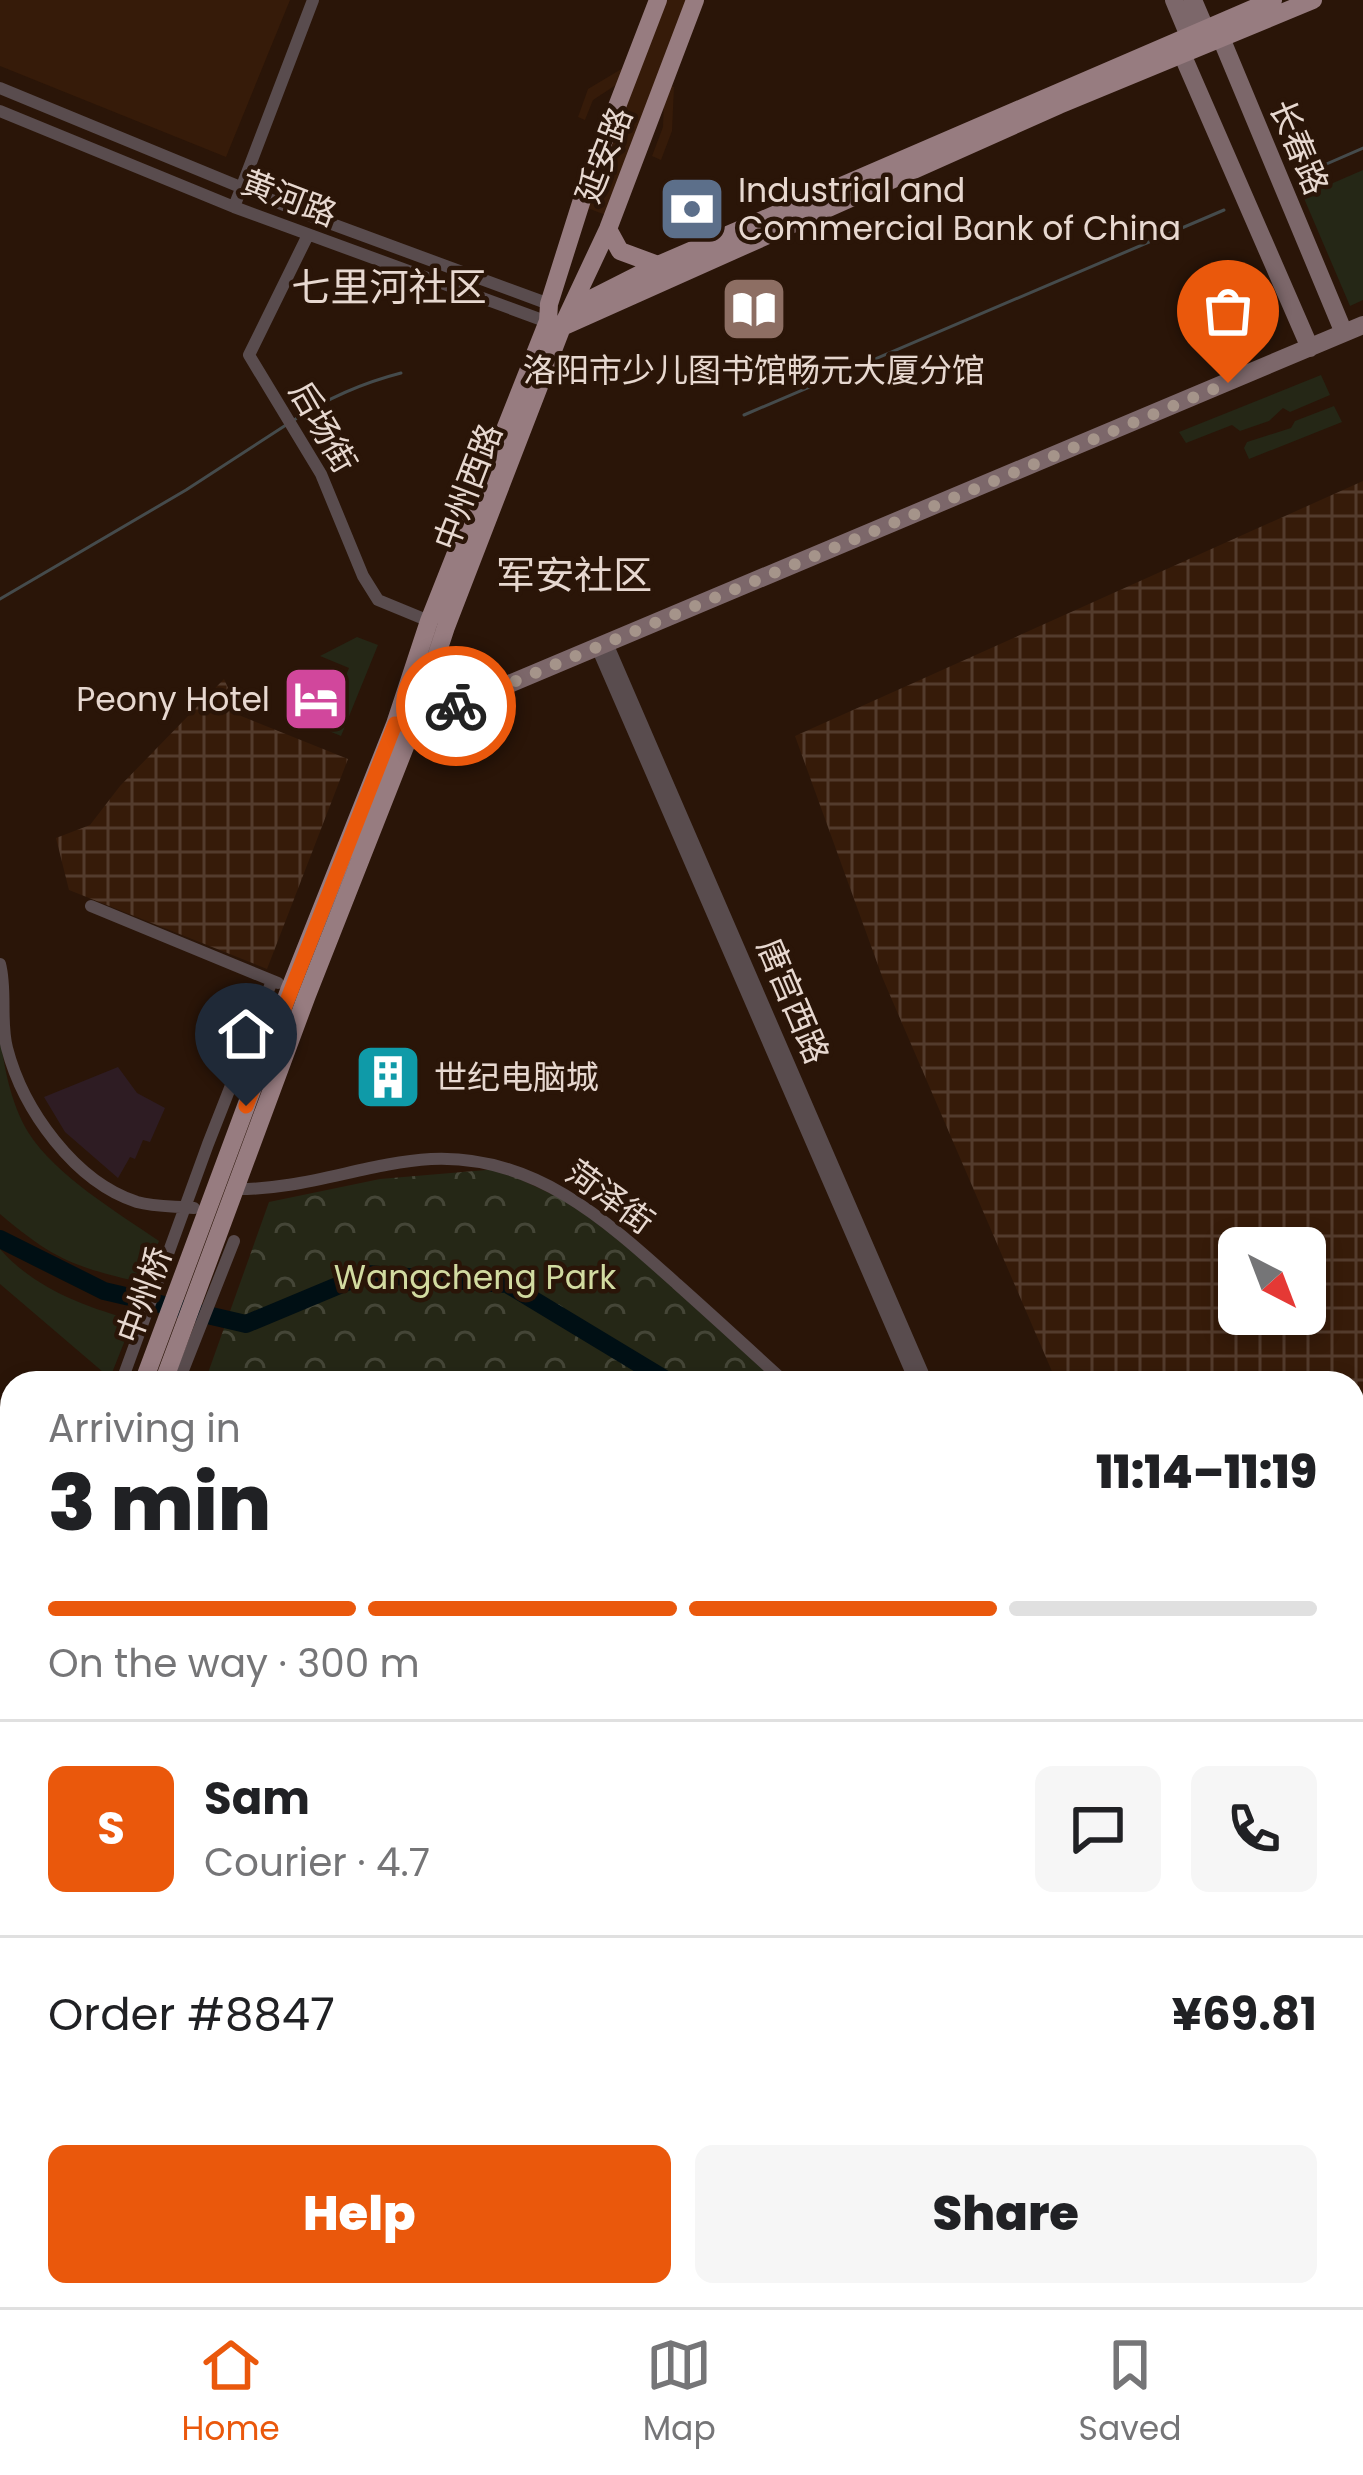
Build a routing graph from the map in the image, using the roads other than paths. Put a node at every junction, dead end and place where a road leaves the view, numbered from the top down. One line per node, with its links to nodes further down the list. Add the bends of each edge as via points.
1 (313, 0): 11 (street)
2 (658, 0): 16 (main road, 延安路, via 586,187)
3 (695, 0): 13 (main road, 延安路)
4 (1174, 0): 8 (street, 长春路)
5 (1193, 0): 8 (street, 长春路)
6 (1273, 0): 8 (main road)
7 (1312, 0): 8 (main road)
8 (1199, 39): 15 (main road); 16 (main road); 17 (street, 长春路); 18 (street, 长春路)
9 (0, 88): 11 (street, 黄河路)
10 (0, 111): 12 (street, 黄河路)
11 (242, 187): 12 (street); 16 (street, 黄河路)
12 (234, 207): 14 (street, 黄河路)
13 (608, 229): 15 (main road, via 620,251); 16 (main road, 延安路)
14 (308, 235): 16 (street, 黄河路); 19 (street, 后场街, via 249,355 321,474 378,601)
15 (658, 266): 16 (main road)
16 (557, 316): 19 (main road, 中州西路); 21 (main road, 中州西路)
17 (1357, 331): 18 (street)
18 (1320, 350): 20 (street)
19 (429, 621): 21 (main road, 中州西路)
20 (603, 646): 21 (street); 31 (street, 唐宫西路); 32 (street, 唐宫西路)
21 (406, 727): 24 (main road, 中州西路)
22 (91, 906): 24 (street)
23 (0, 964): 26 (street, via 8,1049 36,1116 110,1190)
24 (290, 988): 25 (main road, 中州西路); 26 (street)
25 (225, 1187): 26 (main road, 中州西路); 30 (street, 菏泽街, via 309,1184 428,1159 482,1161 550,1184 605,1218)
26 (205, 1224): 27 (main road, 中州桥); 28 (main road, 中州桥); 29 (street)
27 (134, 1371)
28 (167, 1371)
29 (180, 1371)
30 (773, 1371)
31 (911, 1371)
32 (922, 1371)

